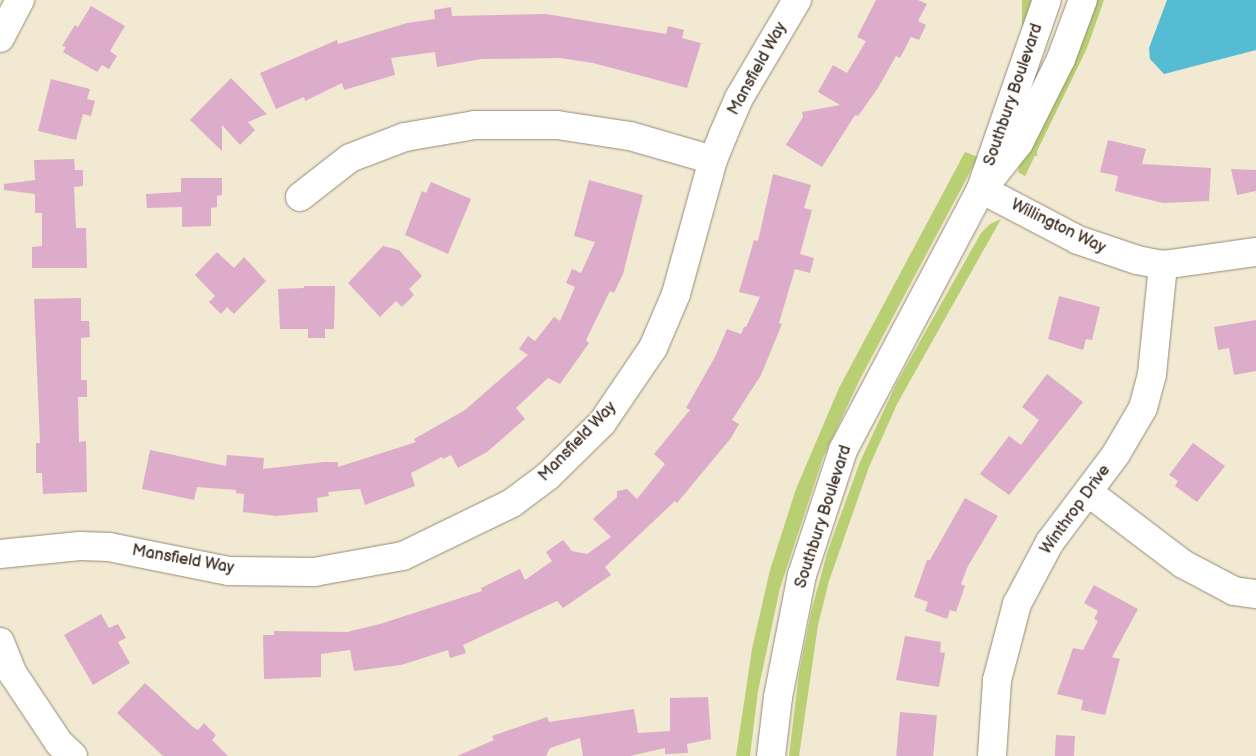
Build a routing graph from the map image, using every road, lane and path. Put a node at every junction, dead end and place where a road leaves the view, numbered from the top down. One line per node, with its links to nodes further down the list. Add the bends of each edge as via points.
1 (20, 0): 5 (street)
2 (797, 0): 6 (street, Mansfield Way, via 739,98)
3 (1047, 0): 7 (street, Southbury Boulevard)
4 (1083, 0): 7 (street, Southbury Boulevard, via 1061,59 1019,143)
5 (0, 38)
6 (713, 160): 8 (street, via 630,136 557,125 475,125 405,137 350,158); 12 (street, Mansfield Way, via 676,294 653,348 627,390 602,422 548,476 483,519 403,556 314,572 229,570 110,546)
7 (981, 189): 10 (street, Willington Way, via 1102,250); 16 (street, Southbury Boulevard, via 844,450 802,576 778,698)
8 (300, 197)
9 (1256, 252): 10 (street, Willington Way)
10 (1163, 265): 11 (street, Winthrop Drive, via 1152,374 1143,408 1116,454)
11 (1088, 492): 13 (street, via 1182,564 1234,591); 17 (street, Winthrop Drive, via 1050,542 1017,604 997,680)
12 (0, 554)
13 (1256, 594)
14 (0, 642): 15 (street, via 13,674 59,743)
15 (73, 756)
16 (771, 756)
17 (992, 756)

